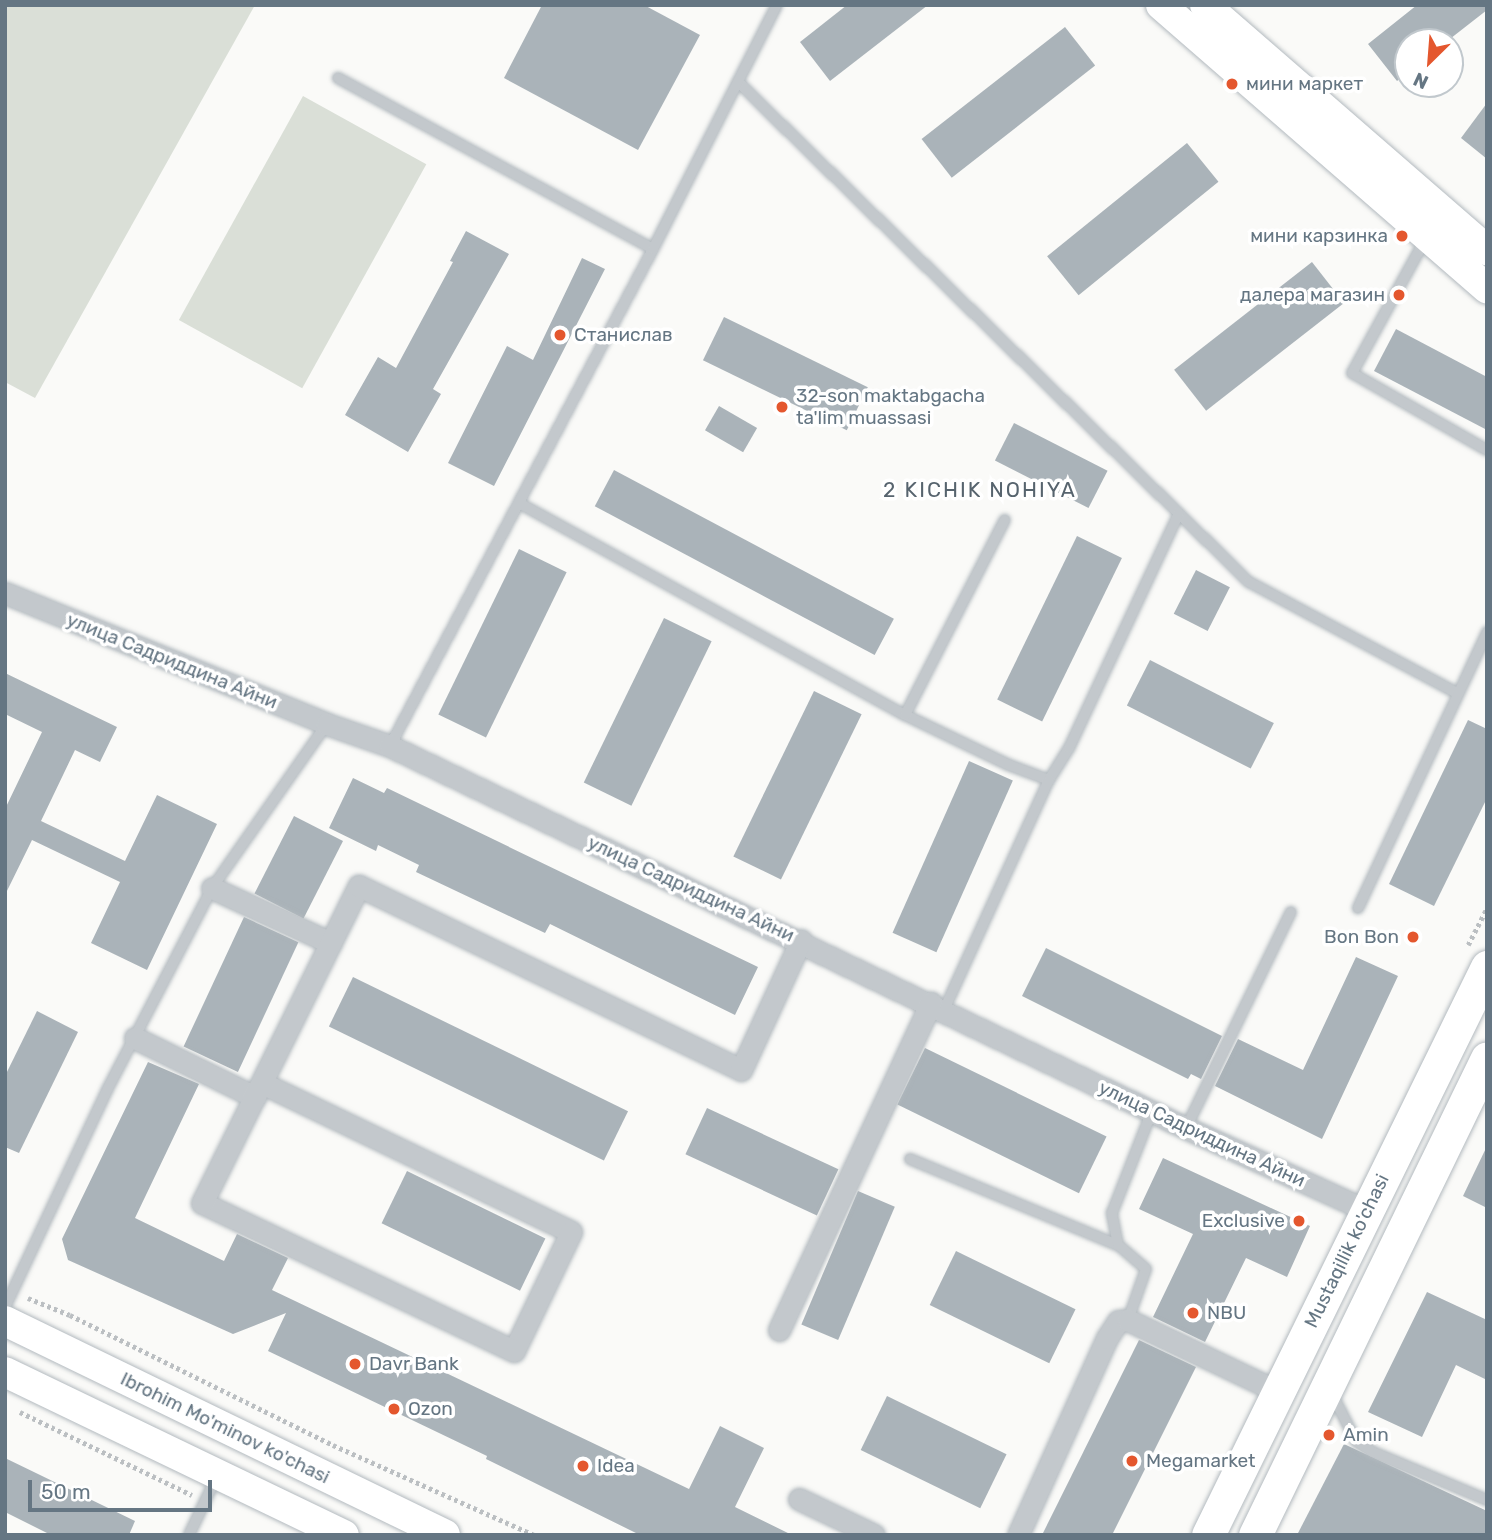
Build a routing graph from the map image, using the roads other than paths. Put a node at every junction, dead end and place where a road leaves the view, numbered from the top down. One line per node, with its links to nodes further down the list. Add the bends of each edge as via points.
1 (777, 5): 5 (lane)
2 (1161, 5): 6 (main road)
3 (1205, 5): 8 (main road)
4 (338, 78): 7 (lane)
5 (738, 82): 7 (lane); 12 (lane)
6 (1427, 236): 9 (main road); 10 (lane, via 1352,373)
7 (653, 249): 11 (lane)
8 (1487, 250)
9 (1487, 288)
10 (1487, 450)
11 (519, 503): 17 (lane); 19 (lane)
12 (1179, 513): 16 (lane, via 1250,582); 20 (lane, via 1069,748)
13 (1005, 520): 17 (lane)
14 (5, 593): 18 (street, улица Садриддина Айни)
15 (1487, 632): 16 (lane)
16 (1457, 693): 22 (lane)
17 (905, 715): 20 (lane)
18 (327, 724): 19 (street, улица Садриддина Айни); 21 (lane)
19 (390, 746): 24 (street, улица Садриддина Айни)
20 (1049, 780): 27 (lane)
21 (212, 888): 25 (street); 28 (lane)
22 (1358, 908)
23 (1291, 912): 32 (lane)
24 (801, 940): 25 (street, via 741,1070 359,886); 27 (street, улица Садриддина Айни)
25 (331, 943): 30 (street)
26 (1487, 967): 34 (main road, Mustaqillik ko'chasi)
27 (937, 1006): 31 (street, улица Садриддина Айни); 39 (street)
28 (135, 1038): 30 (street); 36 (lane)
29 (1487, 1058): 41 (main road)
30 (258, 1090): 30 (street, via 571,1232 514,1351 202,1203)
31 (1152, 1111): 32 (street, улица Садриддина Айни); 35 (lane, via 1112,1213)
32 (1186, 1128): 34 (street, улица Садриддина Айни)
33 (910, 1159): 35 (lane)
34 (1366, 1210): 42 (main road, Mustaqillik ko'chasi)
35 (1118, 1245): 37 (lane, via 1146,1269)
36 (5, 1307)
37 (1128, 1320): 42 (street); 50 (street, via 1118,1321 1107,1338)
38 (5, 1321): 48 (main road, Ibrohim Mo'minov ko'chasi)
39 (779, 1329)
40 (5, 1372): 43 (main road)
41 (1327, 1385): 45 (lane, via 1356,1441); 52 (main road)
42 (1279, 1392): 51 (main road, Mustaqillik ko'chasi)
43 (218, 1474): 46 (lane); 47 (main road)
44 (799, 1499): 49 (street)
45 (1487, 1500)
46 (189, 1535)
47 (344, 1535)
48 (445, 1535)
49 (874, 1535)
50 (1018, 1535)
51 (1208, 1535)
52 (1255, 1535)

